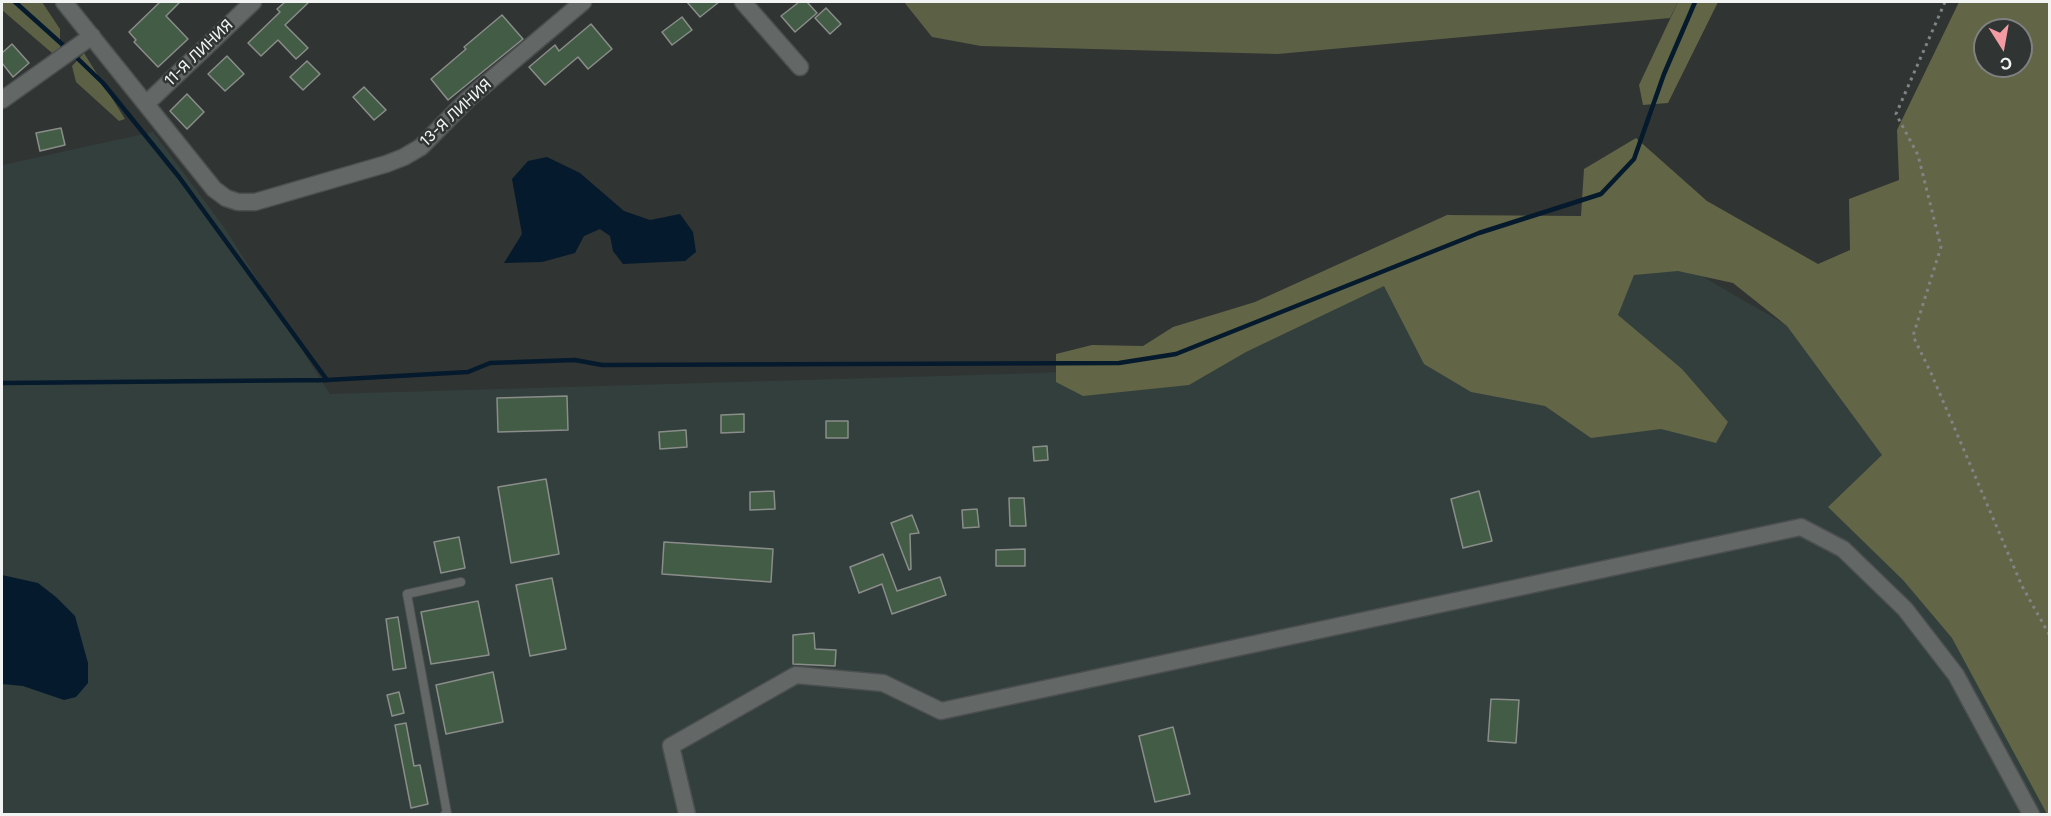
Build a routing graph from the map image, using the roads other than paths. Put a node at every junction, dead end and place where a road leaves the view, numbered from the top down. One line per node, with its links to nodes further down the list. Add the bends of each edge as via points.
1 (64, 2): 5 (street)
2 (253, 2): 8 (street, 11-Я ЛИНИЯ)
3 (583, 2): 8 (street, 13-Я ЛИНИЯ, via 468,99 421,147 404,157 255,202 238,202 213,189)
4 (743, 2): 6 (street)
5 (92, 36): 7 (street); 8 (street)
6 (800, 67)
7 (2, 100)
8 (146, 104)
9 (461, 582): 10 (lane, via 407,594 447,813)
10 (444, 814)
11 (687, 814): 12 (street, via 671,746 795,675 883,683 941,711 1801,527 1843,549 1905,609 1956,675)
12 (2031, 814)

